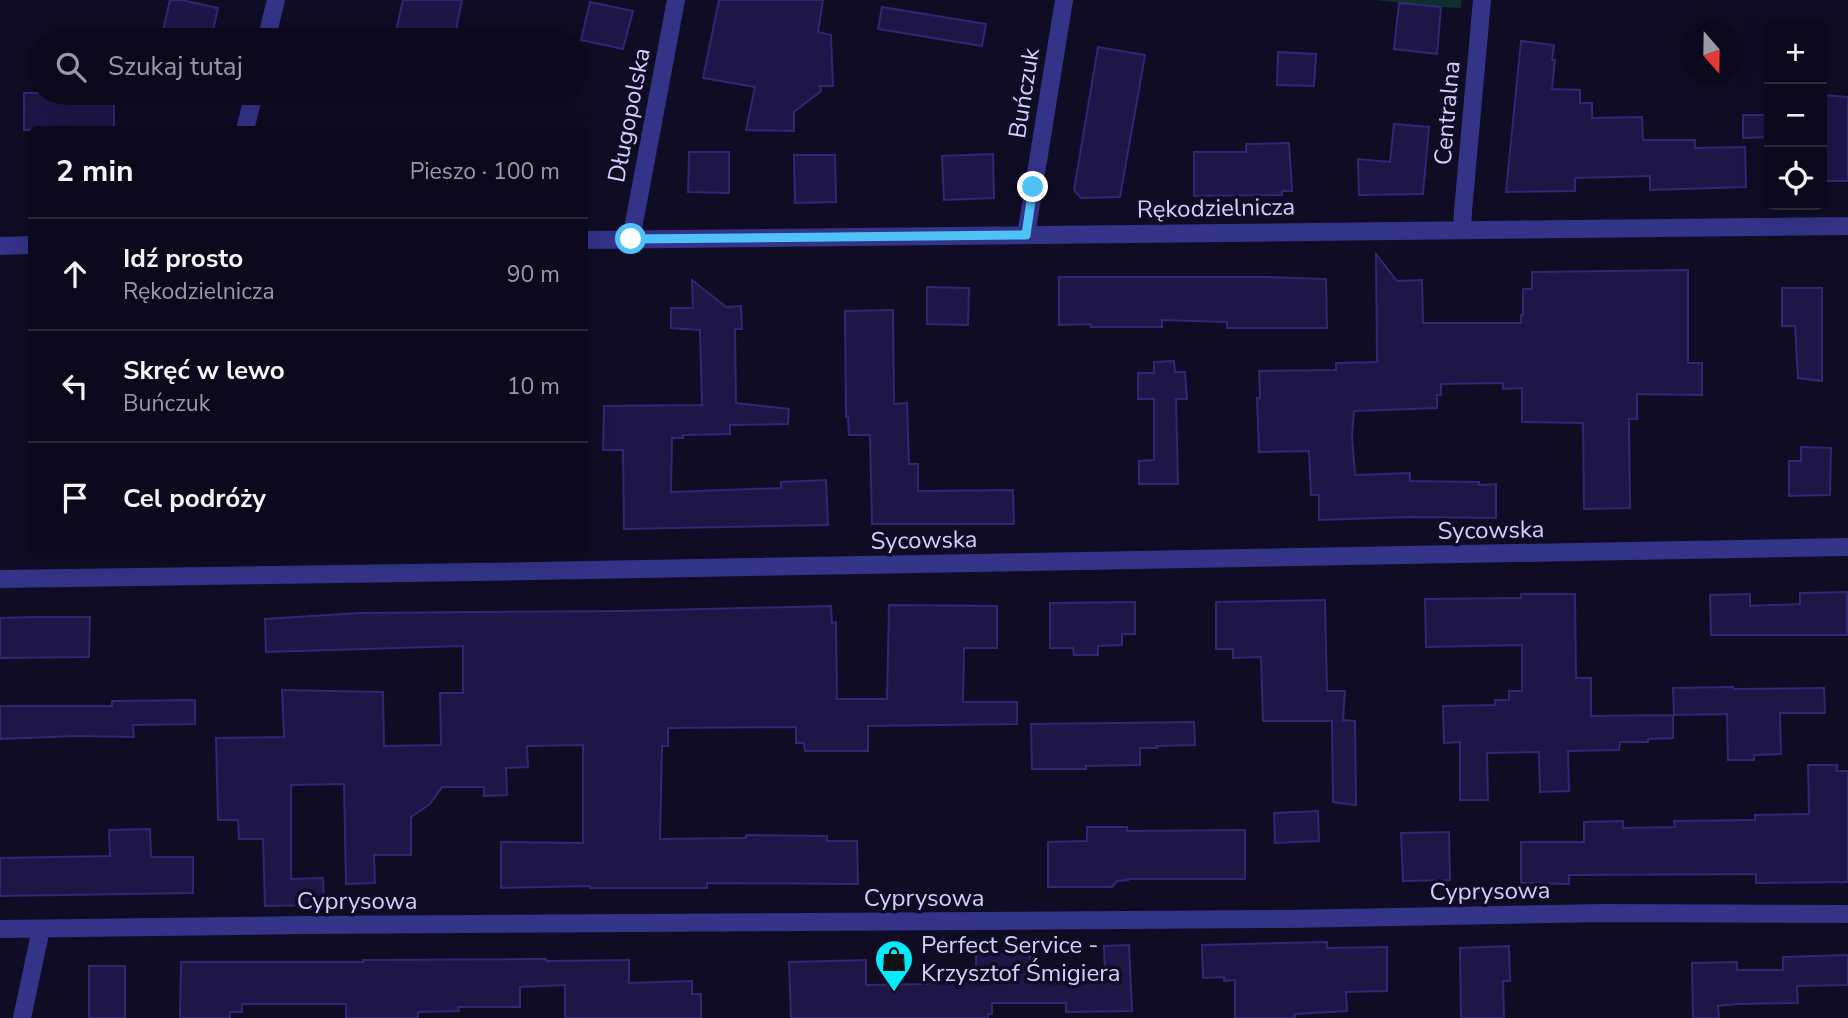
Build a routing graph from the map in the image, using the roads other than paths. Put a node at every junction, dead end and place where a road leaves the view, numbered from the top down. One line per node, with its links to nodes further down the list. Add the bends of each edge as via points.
1 (276, 0): 5 (street)
2 (676, 0): 11 (street, Długopolska)
3 (1064, 0): 10 (street, Buńczuk)
4 (1482, 0): 9 (street, Centralna)
5 (270, 28)
6 (251, 105): 7 (street)
7 (246, 126)
8 (1848, 226): 9 (street, Rękodzielnicza)
9 (1462, 230): 10 (street, Rękodzielnicza)
10 (1026, 235): 11 (street, Rękodzielnicza)
11 (631, 239): 12 (street, Rękodzielnicza)
12 (588, 240)
13 (28, 245): 14 (street)
14 (0, 246)
15 (1848, 547): 16 (street, Sycowska)
16 (0, 579)
17 (1848, 914): 19 (street, Cyprysowa)
18 (0, 929): 19 (street, Cyprysowa)
19 (41, 929): 20 (street)
20 (22, 1018)

